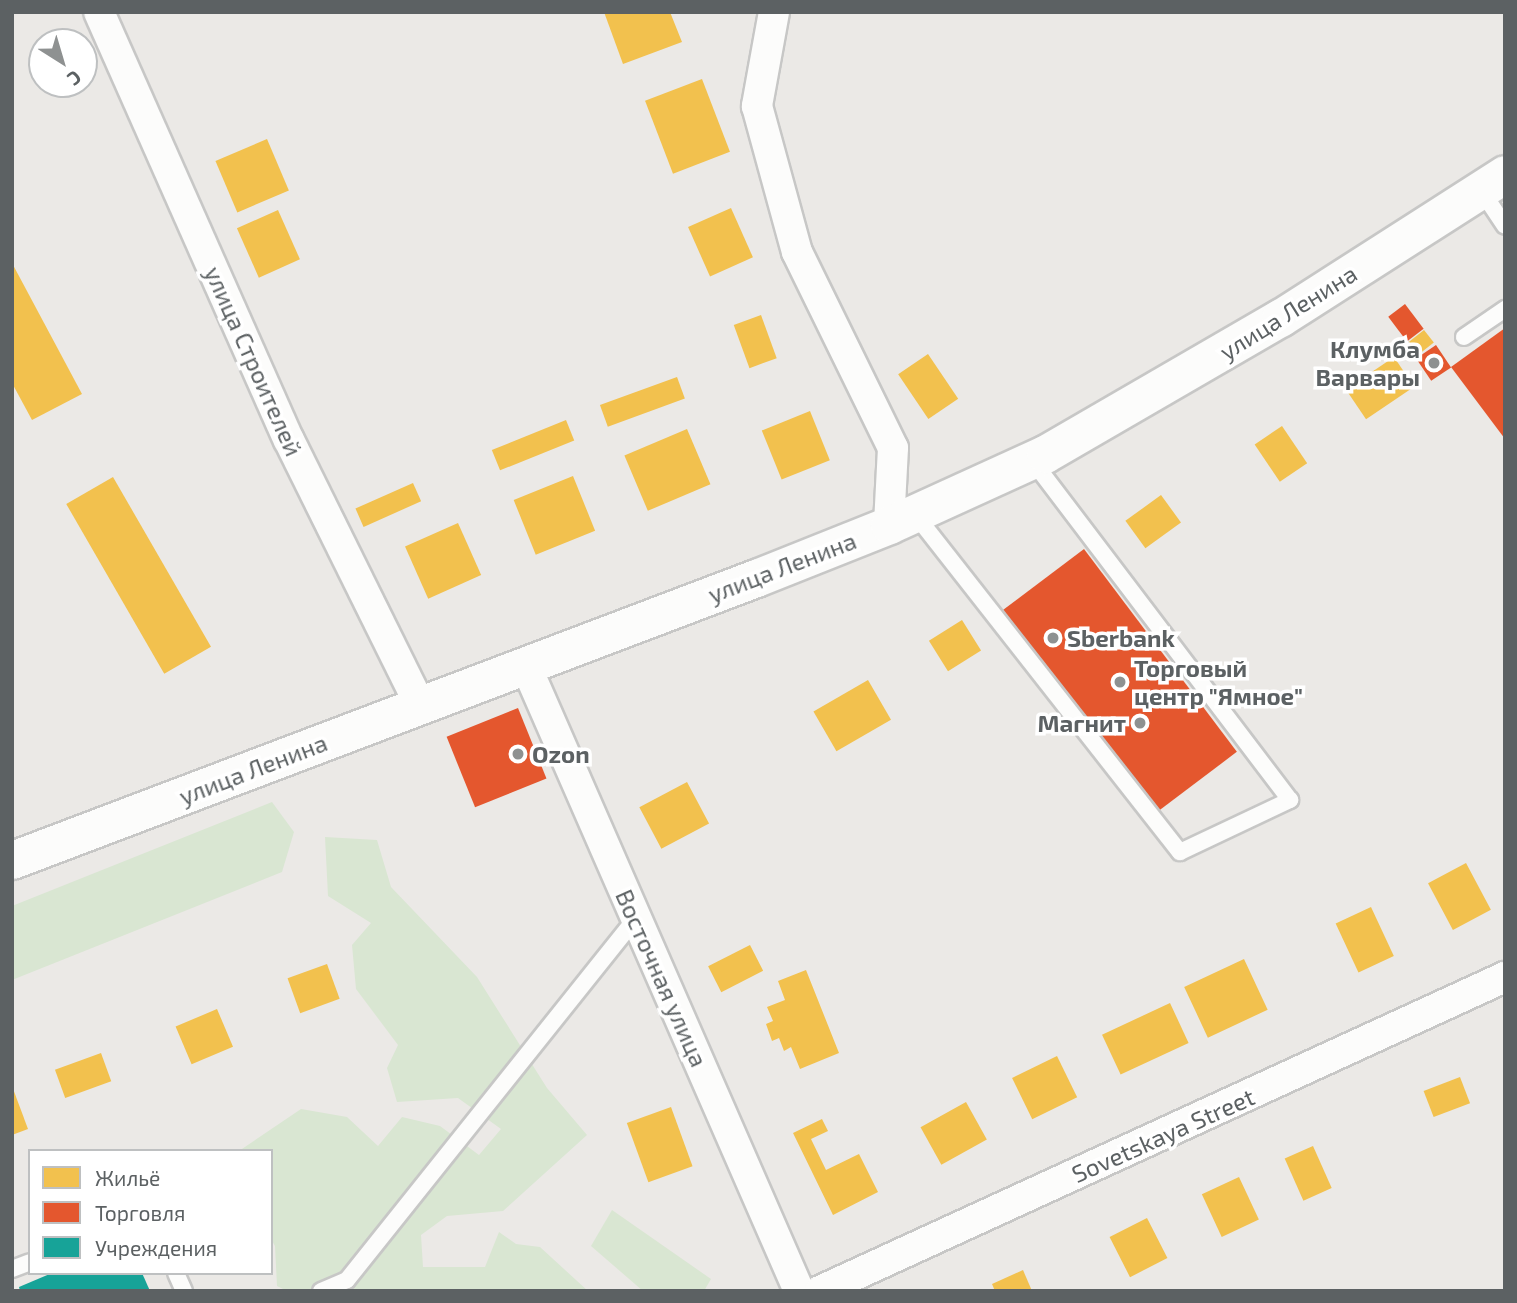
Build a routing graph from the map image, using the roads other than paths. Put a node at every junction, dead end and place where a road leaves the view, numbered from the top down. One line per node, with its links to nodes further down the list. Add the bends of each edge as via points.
1 (99, 12): 10 (street, улица Строителей, via 289,440)
2 (774, 12): 8 (street, via 757,106 797,252 893,448)
3 (1493, 182): 4 (lane); 7 (street, улица Ленина, via 1280,318)
4 (1505, 226)
5 (1505, 309): 6 (lane)
6 (1464, 337)
7 (1032, 460): 8 (street, улица Ленина); 8 (lane, via 1290,800 1180,852)
8 (901, 519): 9 (street, улица Ленина)
9 (526, 666): 10 (street, улица Ленина); 12 (street, Восточная улица)
10 (420, 705): 11 (street, улица Ленина)
11 (12, 860)
12 (636, 918): 16 (lane, via 347,1280); 17 (street, Восточная улица)
13 (1505, 977): 18 (street, Sovetskaya Street)
14 (177, 1275): 15 (lane)
15 (184, 1291)
16 (321, 1291)
17 (799, 1291)
18 (820, 1291)

